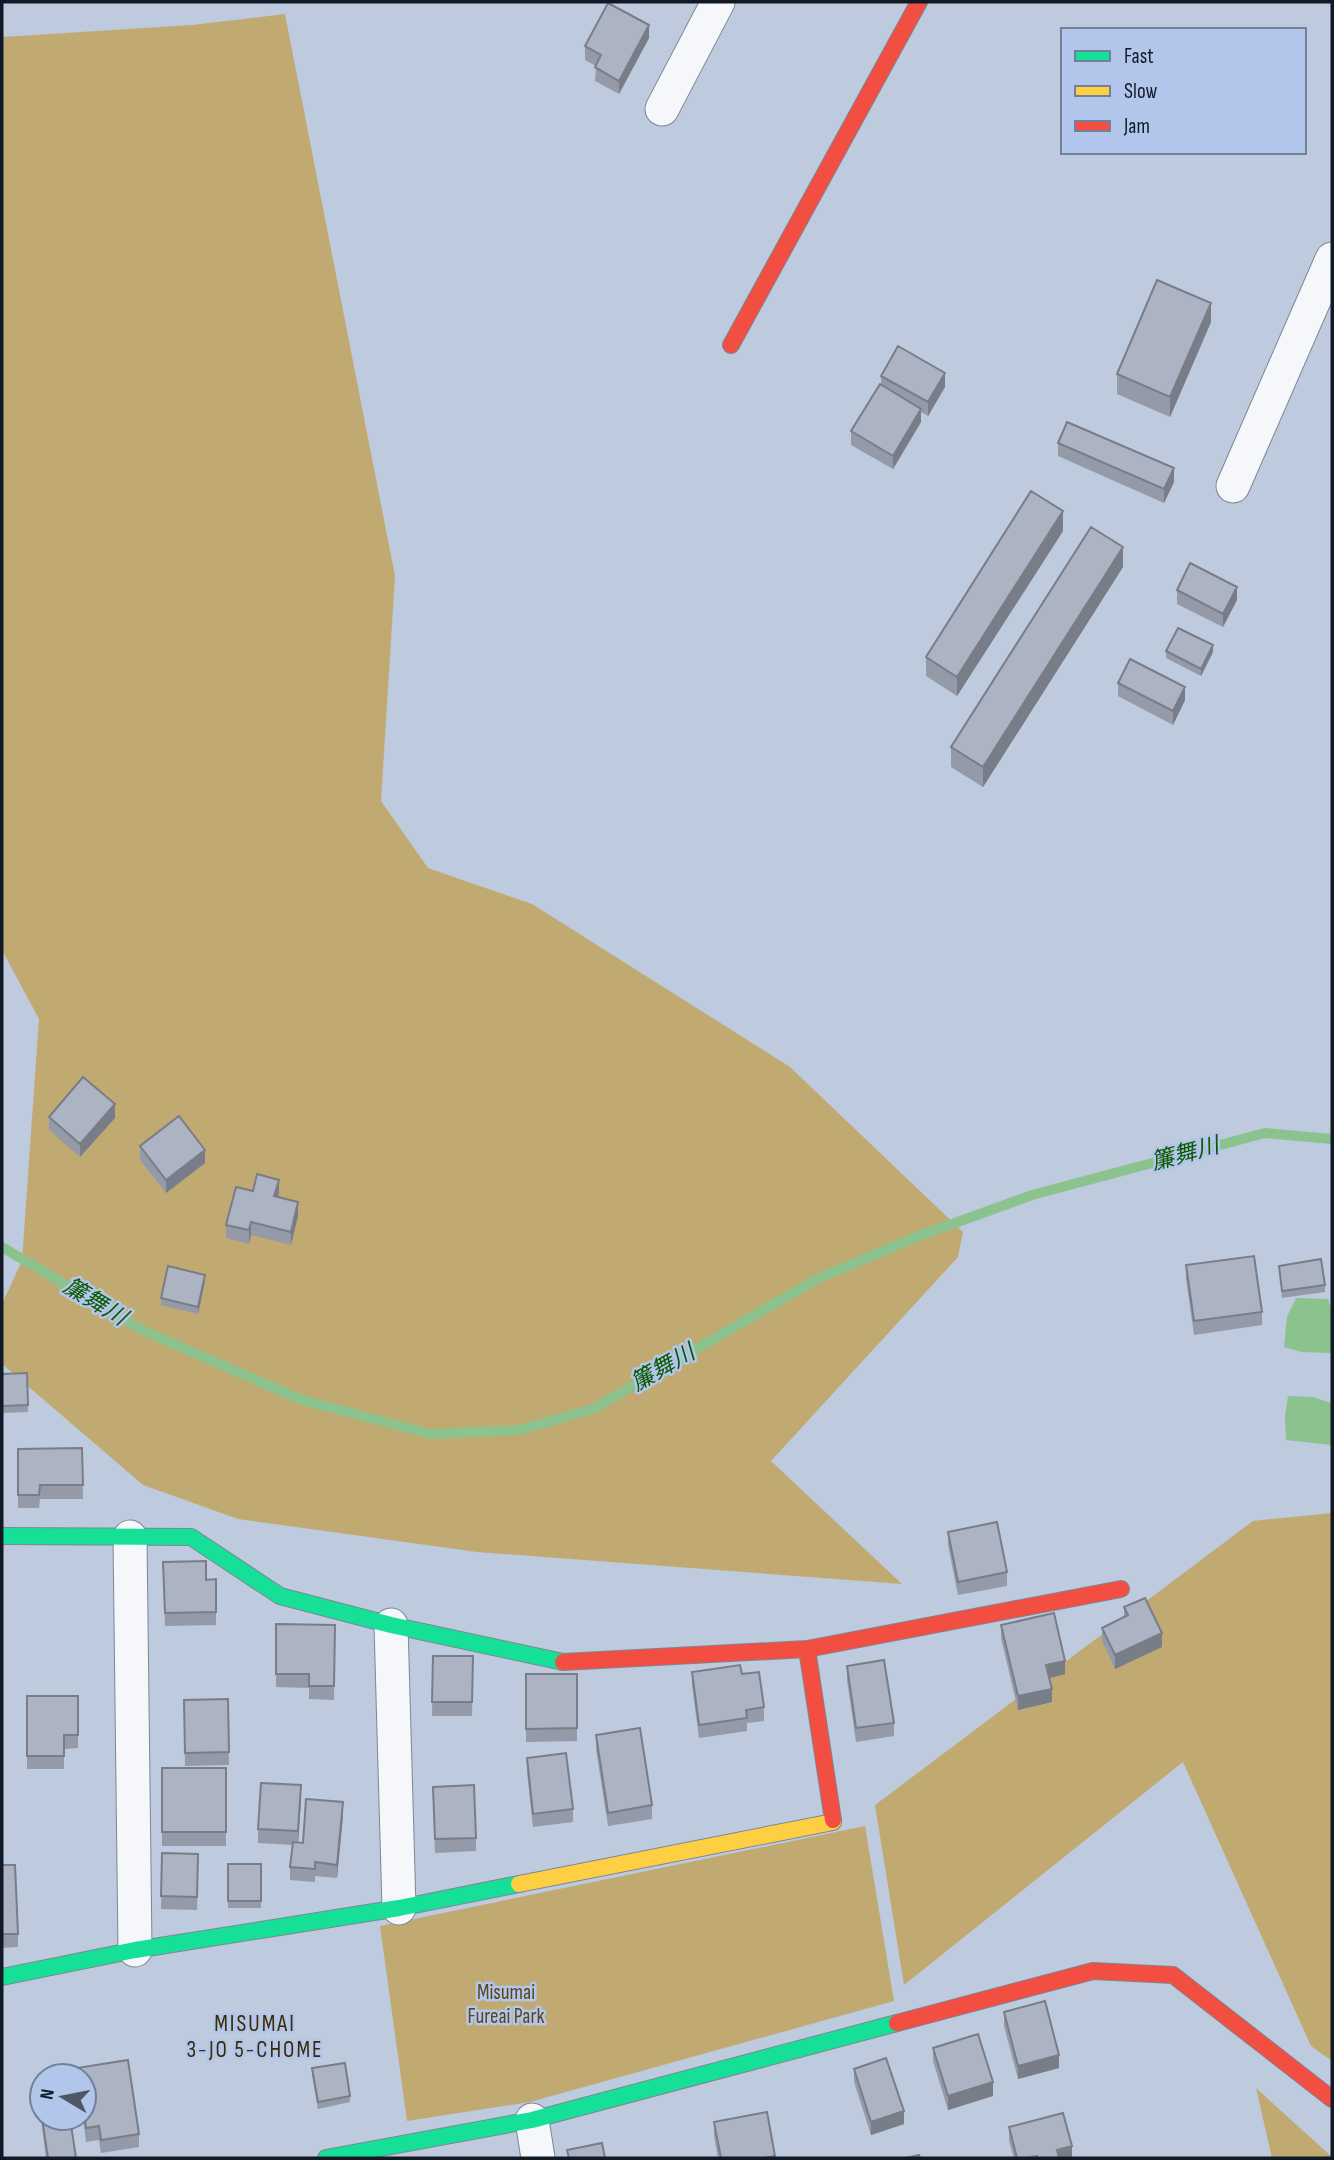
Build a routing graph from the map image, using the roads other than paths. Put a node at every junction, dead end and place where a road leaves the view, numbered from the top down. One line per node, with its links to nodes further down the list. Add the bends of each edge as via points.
1 (718, 2): 3 (street)
2 (919, 2): 5 (street)
3 (662, 110)
4 (1332, 259): 6 (street)
5 (731, 345)
6 (1233, 486)
7 (2, 1536): 8 (street)
8 (130, 1537): 10 (street, via 191,1538 280,1596); 13 (street)
9 (1121, 1589): 11 (street)
10 (391, 1625): 11 (street, via 564,1662); 12 (street)
11 (807, 1649): 12 (street, via 833,1822)
12 (399, 1908): 13 (street)
13 (135, 1950): 14 (street)
14 (2, 1977)
15 (1332, 2099): 16 (street, via 1173,1975 1093,1971)
16 (531, 2120): 17 (street); 18 (street)
17 (326, 2158)
18 (538, 2158)

